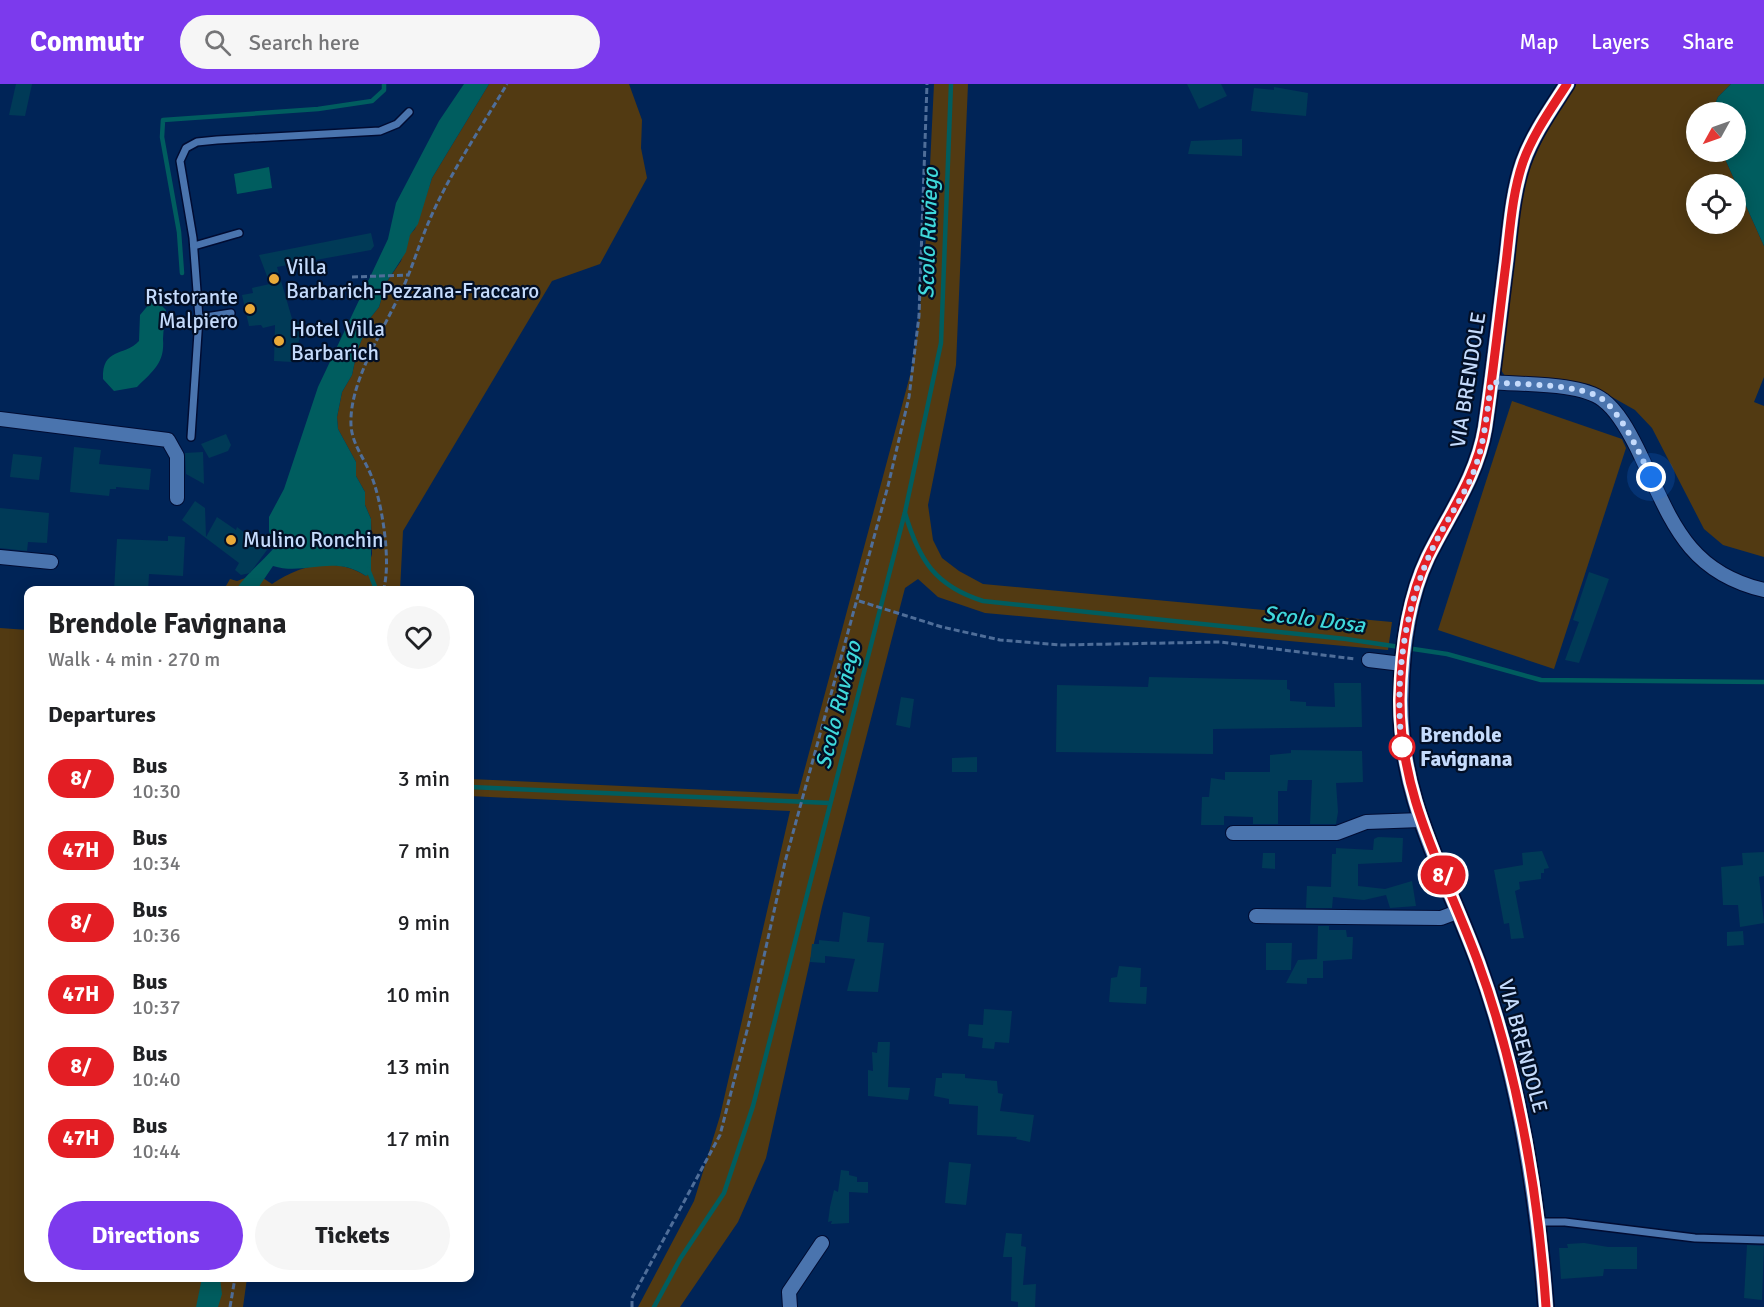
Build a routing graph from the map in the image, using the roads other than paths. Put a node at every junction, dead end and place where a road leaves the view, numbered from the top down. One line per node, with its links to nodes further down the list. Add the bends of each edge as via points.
1 (1567, 84): 7 (street, VIA BRENDOLE, via 1526,140)
2 (408, 112): 4 (lane, via 397,124 380,131 217,140 197,142 186,148 180,161)
3 (239, 233): 4 (lane)
4 (194, 246): 6 (lane)
5 (231, 313): 6 (lane)
6 (199, 318): 9 (lane)
7 (1491, 382): 13 (street, via 1585,391 1603,400 1631,436 1680,537 1714,572); 14 (street, VIA BRENDOLE, via 1478,460 1428,558 1409,614)
8 (0, 419): 10 (street, via 168,440 177,456)
9 (191, 437)
10 (177, 498)
11 (0, 557): 12 (street)
12 (51, 562)
13 (1764, 590)
14 (1403, 651): 15 (street); 16 (street, VIA BRENDOLE, via 1400,734)
15 (1369, 660)
16 (1420, 820): 17 (street, via 1366,822 1336,833); 18 (street, VIA BRENDOLE)
17 (1233, 833)
18 (1457, 912): 19 (street, via 1441,918); 20 (street, VIA BRENDOLE, via 1478,962 1497,1025 1522,1123)
19 (1256, 916)
20 (1540, 1222): 21 (lane, via 1695,1238); 24 (street, VIA BRENDOLE)
21 (1764, 1240)
22 (822, 1244): 23 (street, via 789,1292)
23 (790, 1307)
24 (1546, 1307)

